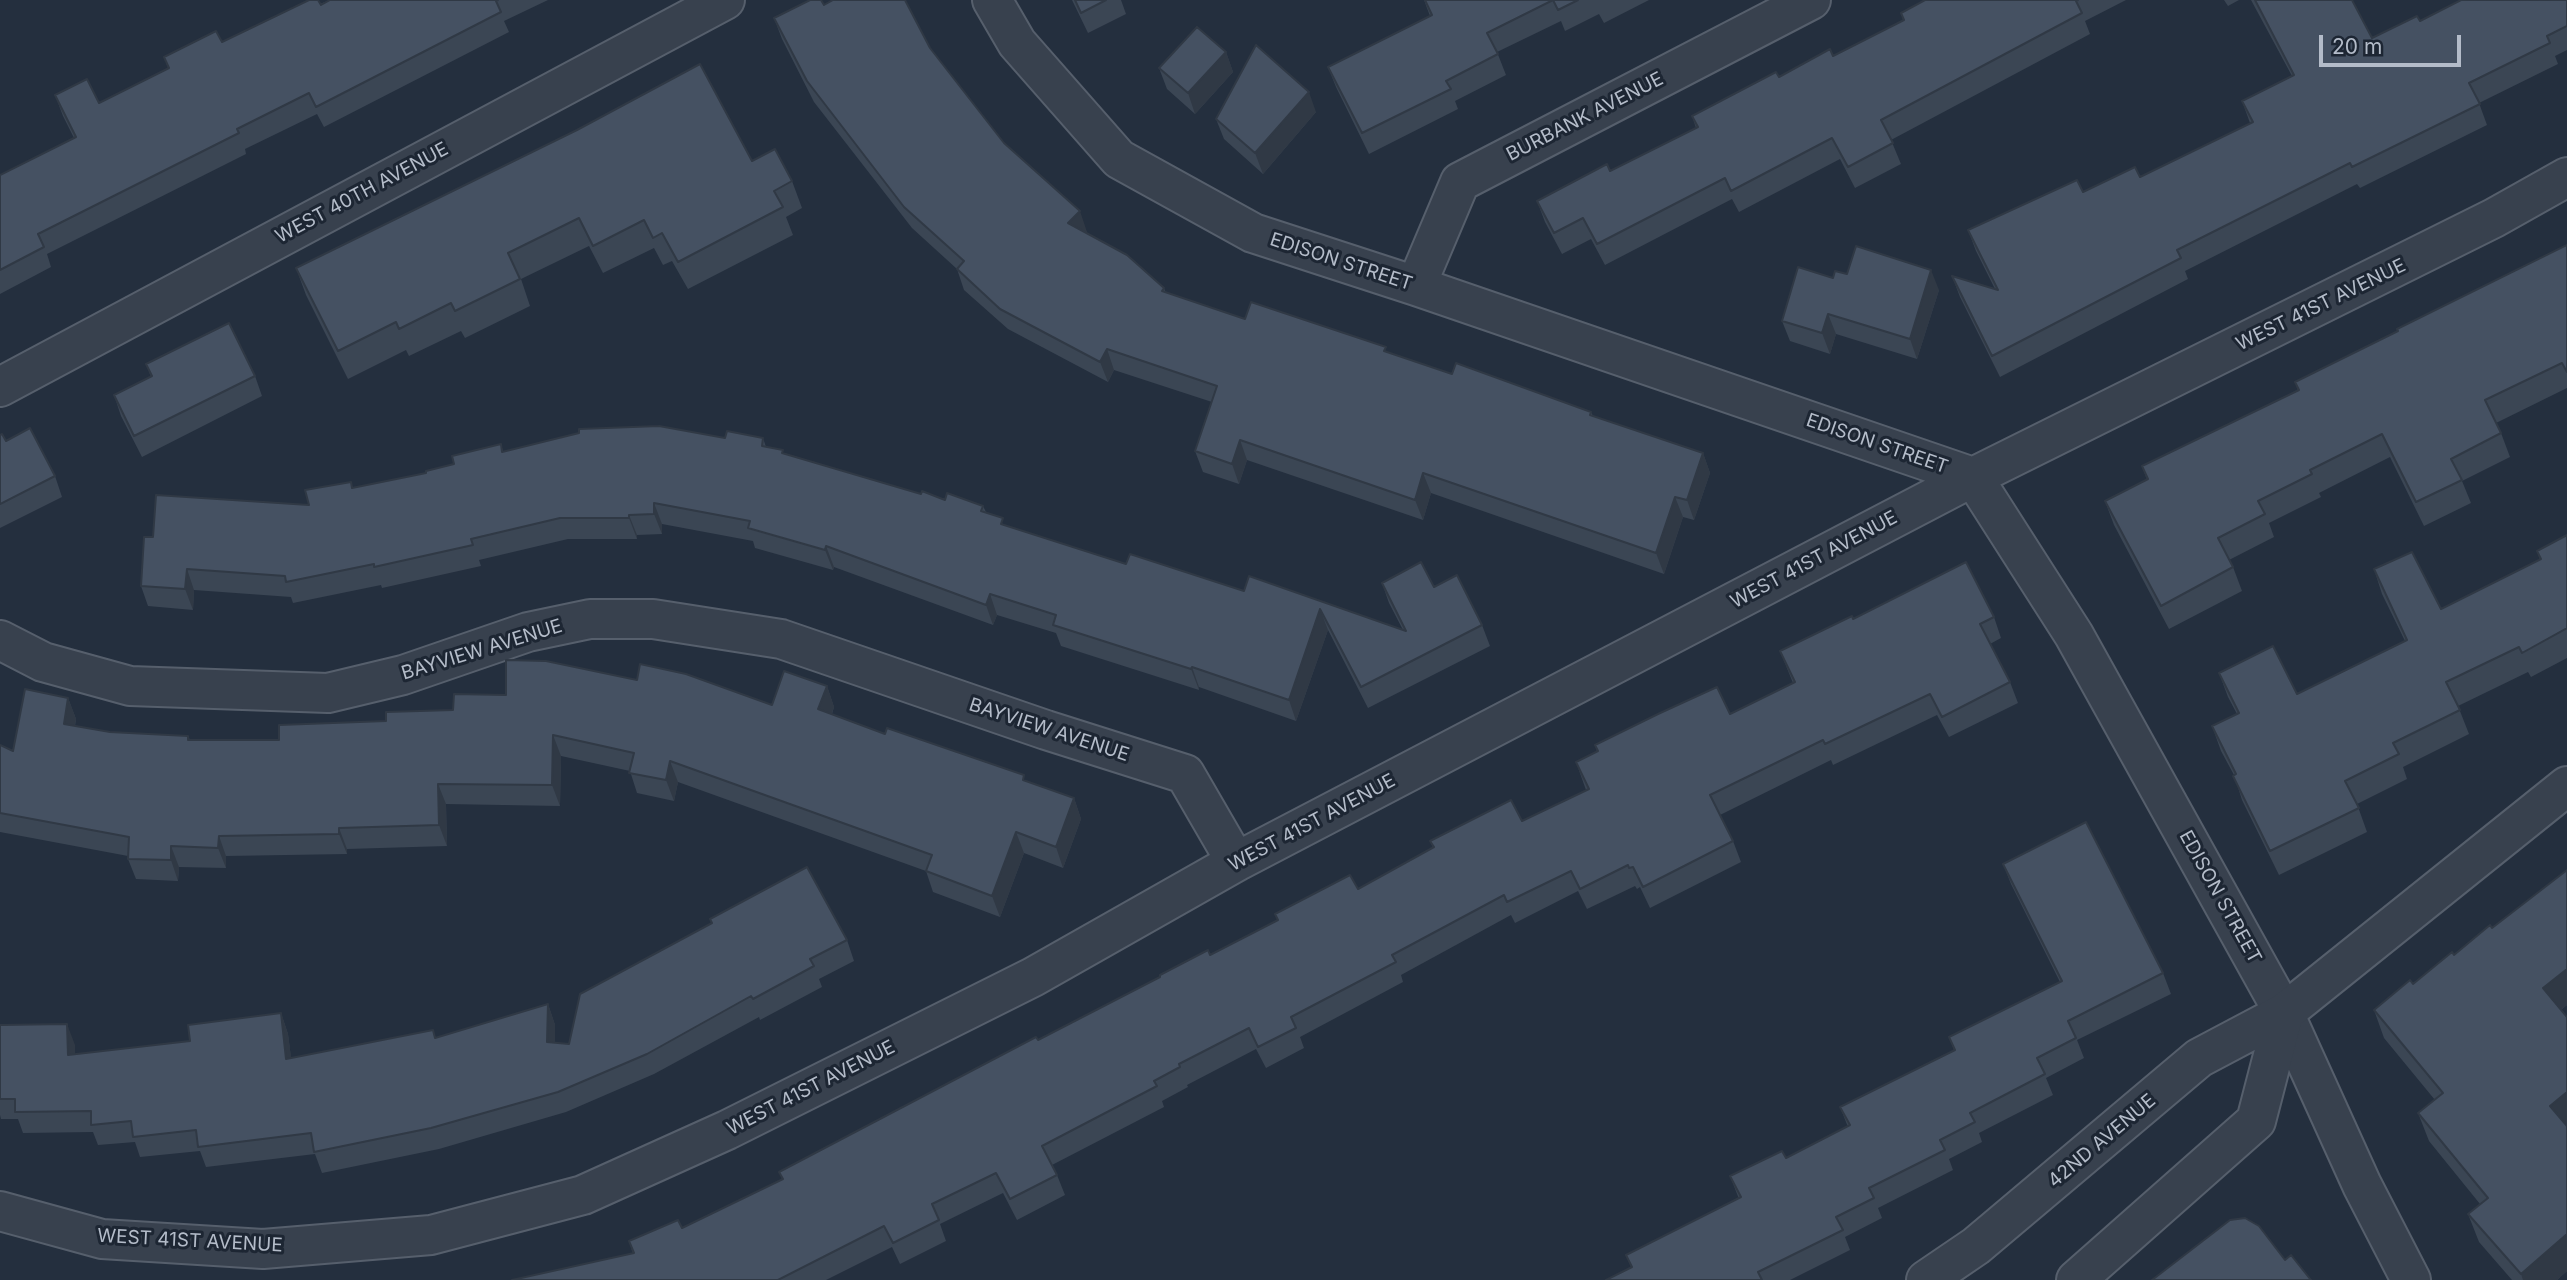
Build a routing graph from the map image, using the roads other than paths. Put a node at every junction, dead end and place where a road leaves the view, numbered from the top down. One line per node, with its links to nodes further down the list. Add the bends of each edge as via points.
1 (725, 0): 6 (street, WEST 40TH AVENUE)
2 (992, 0): 5 (street, EDISON STREET, via 1017,43 1119,159 1252,233)
3 (1811, 0): 5 (street, BURBANK AVENUE, via 1460,182)
4 (2567, 177): 7 (street, WEST 41ST AVENUE, via 2494,218)
5 (1416, 286): 7 (street, EDISON STREET)
6 (0, 387)
7 (1973, 477): 10 (street, WEST 41ST AVENUE); 11 (street, EDISON STREET, via 2074,635)
8 (0, 640): 10 (street, BAYVIEW AVENUE, via 43,662 130,687 328,693 403,676 528,632 590,619 653,619 781,639 1185,774)
9 (2567, 786): 11 (street, 42ND AVENUE)
10 (1236, 862): 12 (street, WEST 41ST AVENUE, via 1033,977 727,1130 583,1195 431,1236 263,1249 102,1239)
11 (2284, 1013): 13 (street, 42ND AVENUE, via 2199,1058 1976,1246); 14 (street, via 2256,1121); 15 (street, EDISON STREET)
12 (0, 1211)
13 (1926, 1280)
14 (2076, 1280)
15 (2411, 1280)

